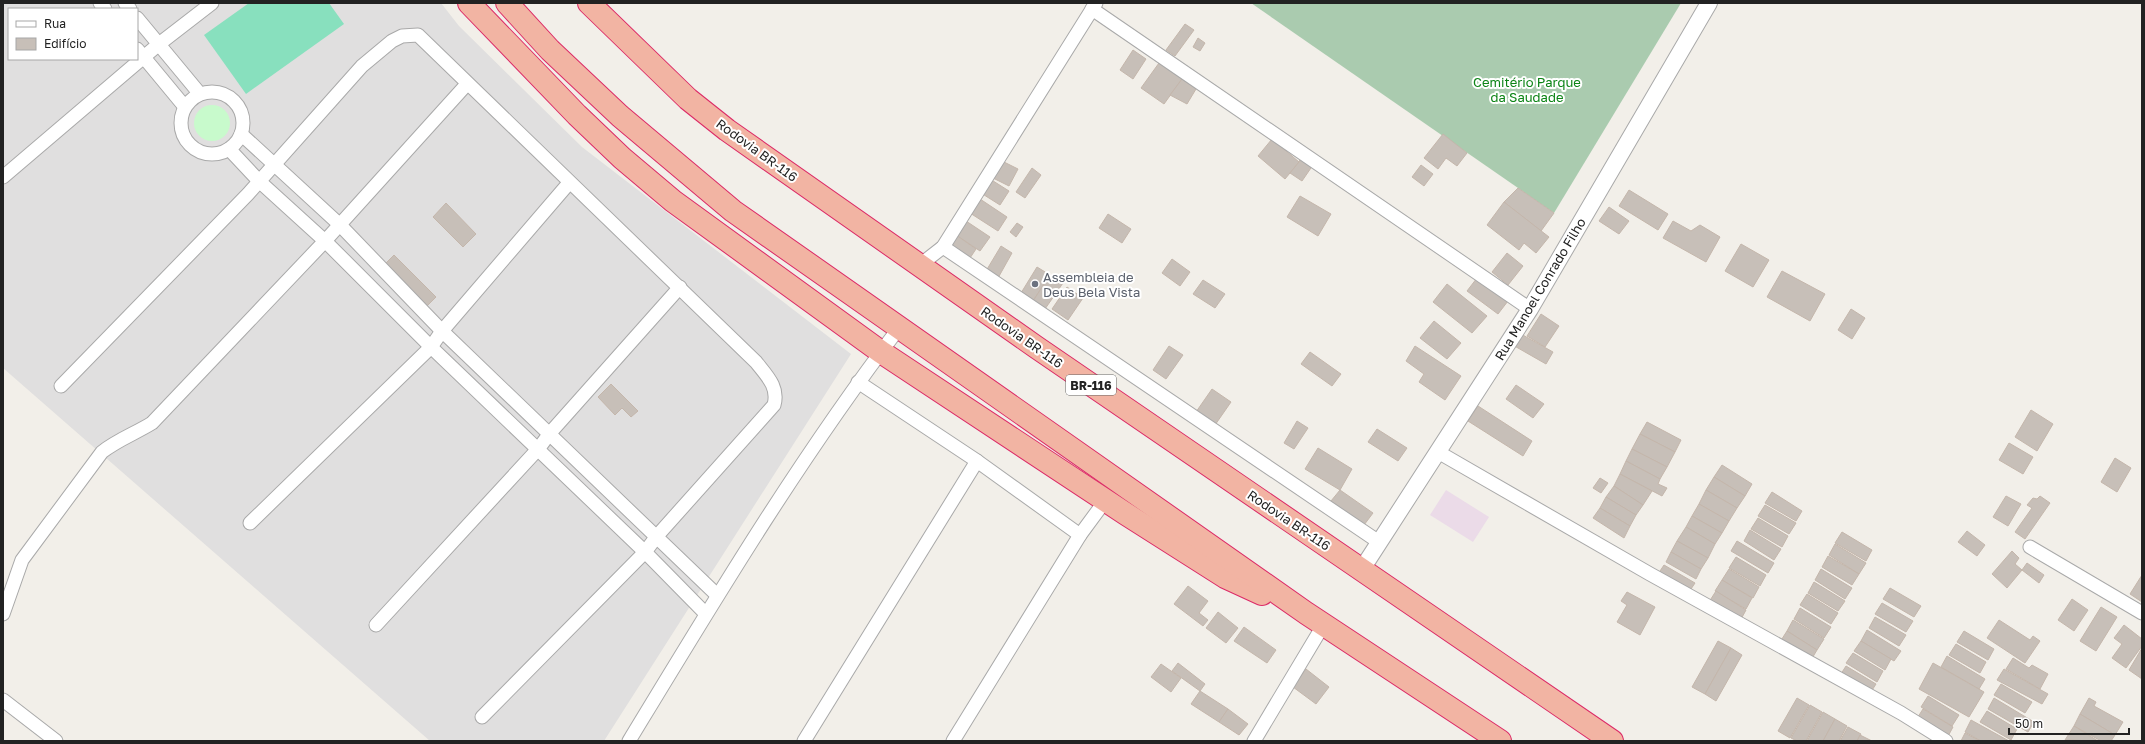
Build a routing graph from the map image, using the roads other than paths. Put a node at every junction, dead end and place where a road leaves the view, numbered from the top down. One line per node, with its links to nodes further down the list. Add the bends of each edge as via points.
1 (212, 3): 8 (street)
2 (469, 3): 29 (highway, via 622,158 673,201)
3 (507, 3): 26 (highway, via 550,50 698,184)
4 (589, 3): 23 (highway, Rodovia BR-116 / BR-116, via 688,99 727,130)
5 (1709, 3): 25 (street, Rua Manoel Conrado Filho)
6 (1094, 6): 22 (street); 25 (street)
7 (138, 19): 8 (street)
8 (158, 44): 9 (street); 12 (street)
9 (141, 53): 13 (street)
10 (133, 60): 17 (street)
11 (466, 84): 16 (street, via 418,36 402,36 362,66); 19 (street); 20 (street)
12 (200, 94): 13 (street); 14 (street, via 220,92 230,97 242,113)
13 (185, 107): 15 (street, via 181,125 187,142 202,153 220,153)
14 (241, 134): 15 (street); 16 (street)
15 (229, 149): 18 (street)
16 (273, 164): 18 (street); 20 (street)
17 (3, 177)
18 (260, 181): 21 (street); 31 (street)
19 (569, 183): 24 (street); 27 (street)
20 (339, 224): 21 (street); 27 (street)
21 (325, 240): 28 (street); 47 (street, via 152,423 102,452 22,560)
22 (943, 247): 23 (street); 40 (street)
23 (920, 265): 43 (highway, Rodovia BR-116 / BR-116)
24 (680, 287): 32 (street); 39 (street, via 756,362 772,383 776,397 774,405)
25 (1530, 309): 34 (street, Rua Manoel Conrado Filho)
26 (899, 328): 29 (street); 45 (highway)
27 (442, 331): 28 (street); 32 (street)
28 (430, 347): 33 (street); 37 (street)
29 (881, 352): 30 (street); 36 (highway)
30 (858, 382): 35 (street); 44 (street)
31 (61, 386)
32 (550, 433): 33 (street); 39 (street)
33 (539, 448): 42 (street); 50 (street)
34 (1438, 452): 40 (street, Rua Manoel Conrado Filho); 60 (street, via 1645,571 1901,713)
35 (977, 461): 38 (street); 55 (street)
36 (1105, 501): 38 (street); 45 (highway, via 1225,577)
37 (250, 523)
38 (1080, 535): 56 (street)
39 (657, 536): 42 (street); 44 (street)
40 (1379, 542): 43 (street, Rua Manoel Conrado Filho)
41 (2030, 547): 46 (street)
42 (645, 552): 48 (street); 52 (street)
43 (1362, 569): 59 (highway, Rodovia BR-116 / BR-116)
44 (717, 595): 48 (street)
45 (1306, 613): 49 (highway)
46 (2142, 613)
47 (3, 614)
48 (706, 614): 54 (street)
49 (1324, 624): 57 (street); 58 (highway)
50 (376, 625)
51 (3, 700): 53 (street)
52 (482, 717)
53 (56, 741)
54 (628, 741)
55 (804, 741)
56 (953, 741)
57 (1254, 741)
58 (1500, 741)
59 (1612, 741)
60 (1946, 741)

